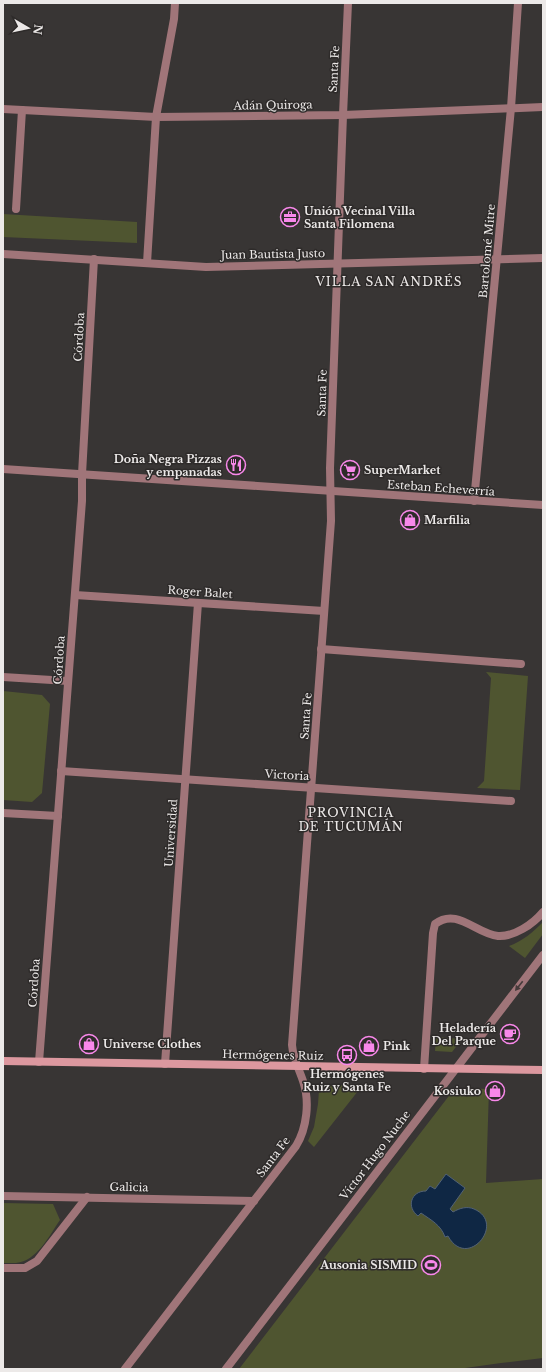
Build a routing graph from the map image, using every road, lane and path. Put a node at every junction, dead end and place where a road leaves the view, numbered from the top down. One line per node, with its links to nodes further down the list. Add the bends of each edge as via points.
1 (175, 3): 9 (street)
2 (348, 3): 8 (street, Santa Fe)
3 (518, 3): 5 (street, Bartolomé Mitre)
4 (543, 107): 5 (street, Adán Quiroga)
5 (511, 108): 8 (street, Adán Quiroga); 13 (street, Bartolomé Mitre)
6 (3, 109): 7 (street, Adán Quiroga)
7 (22, 110): 9 (street, Adán Quiroga); 10 (street)
8 (343, 115): 9 (street, Adán Quiroga); 16 (street, Santa Fe)
9 (156, 117): 15 (street)
10 (16, 209)
11 (3, 254): 14 (street, Juan Bautista Justo)
12 (543, 258): 13 (street, Juan Bautista Justo)
13 (497, 259): 16 (street, Juan Bautista Justo); 20 (street, Bartolomé Mitre)
14 (94, 260): 15 (street, Juan Bautista Justo); 18 (street, Córdoba)
15 (147, 263): 16 (street, Juan Bautista Justo, via 206,267)
16 (338, 263): 19 (street, Santa Fe)
17 (3, 469): 18 (street, Esteban Echeverría)
18 (82, 474): 19 (street, Esteban Echeverría); 22 (street, Córdoba)
19 (331, 491): 20 (street, Esteban Echeverría); 24 (street, Santa Fe)
20 (474, 501): 21 (street, Esteban Echeverría)
21 (543, 505)
22 (75, 595): 23 (street, Roger Balet); 28 (street, Córdoba)
23 (198, 603): 24 (street, Roger Balet); 30 (street, Universidad)
24 (324, 612): 25 (street, Santa Fe)
25 (322, 649): 26 (street); 31 (street, Santa Fe)
26 (521, 664)
27 (3, 676): 28 (street)
28 (68, 682): 29 (street, Córdoba)
29 (61, 771): 30 (street, Victoria); 34 (street, Córdoba)
30 (186, 780): 31 (street, Victoria); 39 (street, Universidad)
31 (311, 787): 32 (street, Victoria); 40 (street, Santa Fe, via 292,1041)
32 (511, 801)
33 (3, 813): 34 (street)
34 (58, 816): 38 (street, Córdoba)
35 (543, 912): 41 (street, via 532,924 521,930 499,936 454,918 441,919 435,924)
36 (543, 955): 42 (street, Víctor Hugo Nuche, one-way to 42)
37 (3, 1061): 38 (street, Hermógenes Ruiz)
38 (39, 1062): 39 (street, Hermógenes Ruiz)
39 (165, 1064): 40 (street, Hermógenes Ruiz)
40 (297, 1067): 41 (street, Hermógenes Ruiz); 46 (street, Santa Fe, via 305,1091 303,1134)
41 (424, 1069): 42 (street, Hermógenes Ruiz)
42 (455, 1069): 43 (street, Hermógenes Ruiz); 49 (street, Víctor Hugo Nuche)
43 (543, 1070)
44 (3, 1196): 45 (street, Galicia)
45 (87, 1197): 46 (street, Galicia); 47 (street, via 33,1264 19,1269)
46 (254, 1201): 48 (street, Santa Fe)
47 (3, 1268)
48 (125, 1369)
49 (226, 1369)

